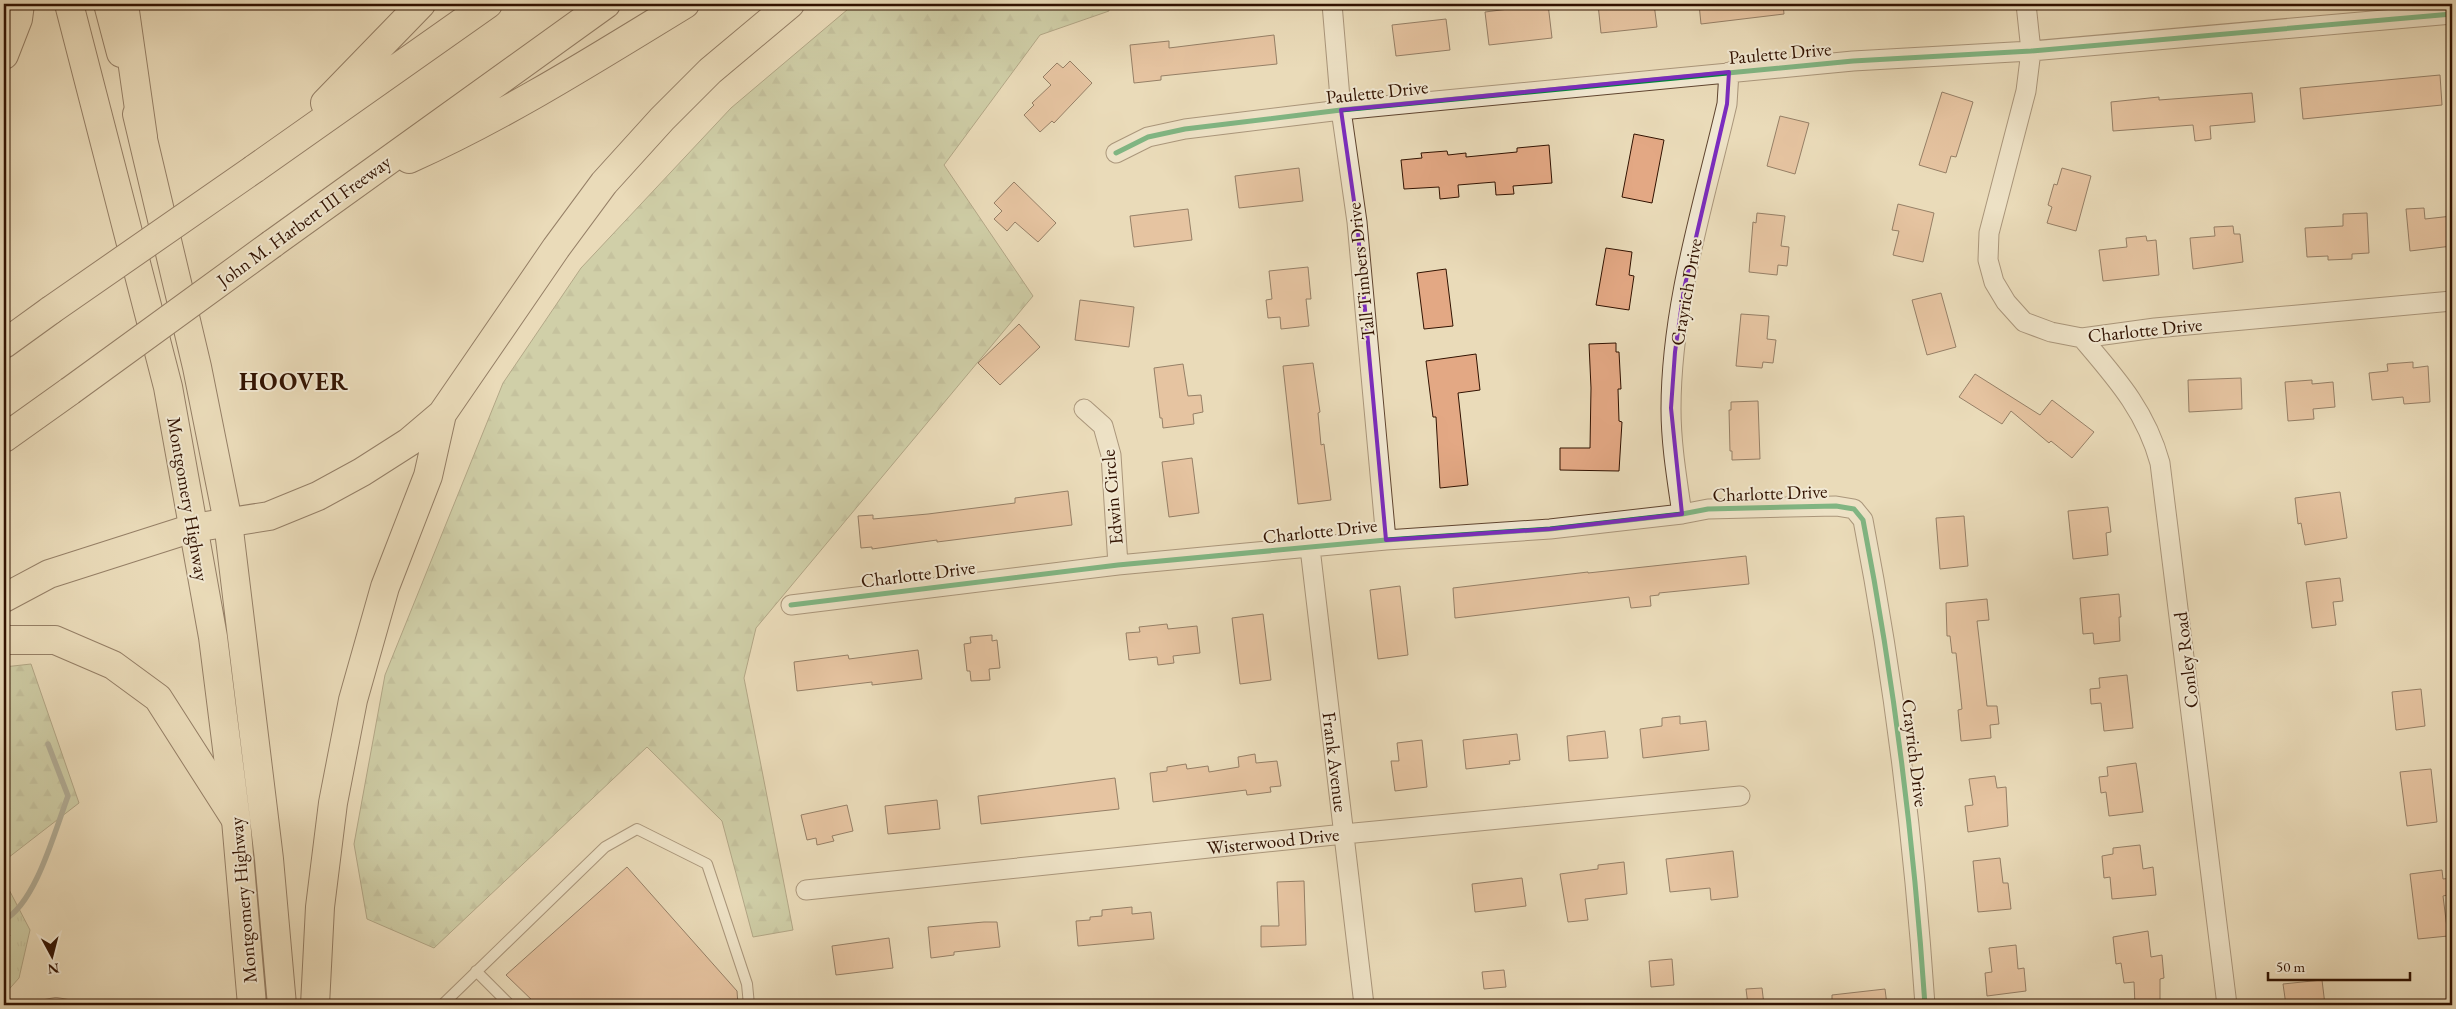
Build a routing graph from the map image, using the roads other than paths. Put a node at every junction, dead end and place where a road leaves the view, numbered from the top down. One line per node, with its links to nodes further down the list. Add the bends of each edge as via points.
1 (20, 4): 14 (main road, via 18,19)
2 (68, 4): 30 (main road, Montgomery Highway, via 168,387)
3 (108, 4): 17 (main road, Montgomery Highway)
4 (124, 4): 17 (main road)
5 (422, 4): 19 (main road)
6 (488, 4): 19 (main road)
7 (606, 4): 20 (main road, John M. Harbert III Freeway)
8 (685, 4): 20 (main road, via 596,59 450,140)
9 (790, 4): 25 (main road, via 710,72 604,183)
10 (1332, 4): 16 (street, Tall Timbers Drive)
11 (2026, 4): 13 (street, Charlotte Drive)
12 (2452, 14): 13 (street, Paulette Drive)
13 (2031, 51): 15 (street, Paulette Drive); 22 (street, Charlotte Drive, via 2026,91 1989,233 1988,260 1994,282 2024,322)
14 (4, 55)
15 (1729, 72): 16 (street, Paulette Drive); 28 (street, Crayrich Drive, via 1727,104 1684,289 1675,352 1672,417)
16 (1341, 110): 18 (street, Paulette Drive, via 1185,129 1148,137); 31 (street, Tall Timbers Drive, via 1357,222)
17 (143, 137): 29 (main road, Montgomery Highway, via 197,367)
18 (1116, 153)
19 (262, 164): 23 (main road, bridge)
20 (353, 184): 26 (main road, John M. Harbert III Freeway, bridge)
21 (2452, 302): 22 (street, Charlotte Drive, via 2155,328)
22 (2082, 338): 52 (street, Conley Road, via 2143,416 2160,462)
23 (4, 344)
24 (1084, 409): 33 (street, Edwin Circle, via 1103,426 1111,454)
25 (442, 414): 29 (main road, via 386,458 318,496 269,516); 46 (main road, via 428,476 385,587 353,700 333,803 320,907)
26 (4, 438)
27 (1854, 509): 28 (street, Charlotte Drive, via 1750,506); 51 (street, Crayrich Drive, via 1864,520 1884,625 1919,910)
28 (1682, 514): 31 (street, Charlotte Drive, via 1550,529)
29 (228, 522): 30 (main road); 45 (main road, Montgomery Highway, via 269,859)
30 (193, 528): 34 (main road, via 49,574); 38 (main road, Montgomery Highway, via 213,637)
31 (1386, 540): 32 (street, Charlotte Drive)
32 (1310, 548): 33 (street, Charlotte Drive); 39 (street, Frank Avenue)
33 (1118, 565): 35 (street, Charlotte Drive)
34 (4, 598)
35 (791, 605)
36 (4, 640): 38 (main road, via 55,640 113,665 158,698)
37 (1740, 796): 39 (street, Wisterwood Drive)
38 (236, 820): 44 (main road, Montgomery Highway)
39 (1344, 834): 40 (street, Wisterwood Drive); 50 (street, Frank Avenue)
40 (806, 890)
41 (476, 971): 47 (lane); 48 (lane); 49 (lane, via 605,847 637,829 706,864 747,984)
42 (46, 1005): 43 (lane)
43 (67, 1005)
44 (252, 1005)
45 (282, 1005)
46 (315, 1005)
47 (442, 1005)
48 (510, 1005)
49 (749, 1005)
50 (1364, 1005)
51 (1925, 1005)
52 (2227, 1005)

